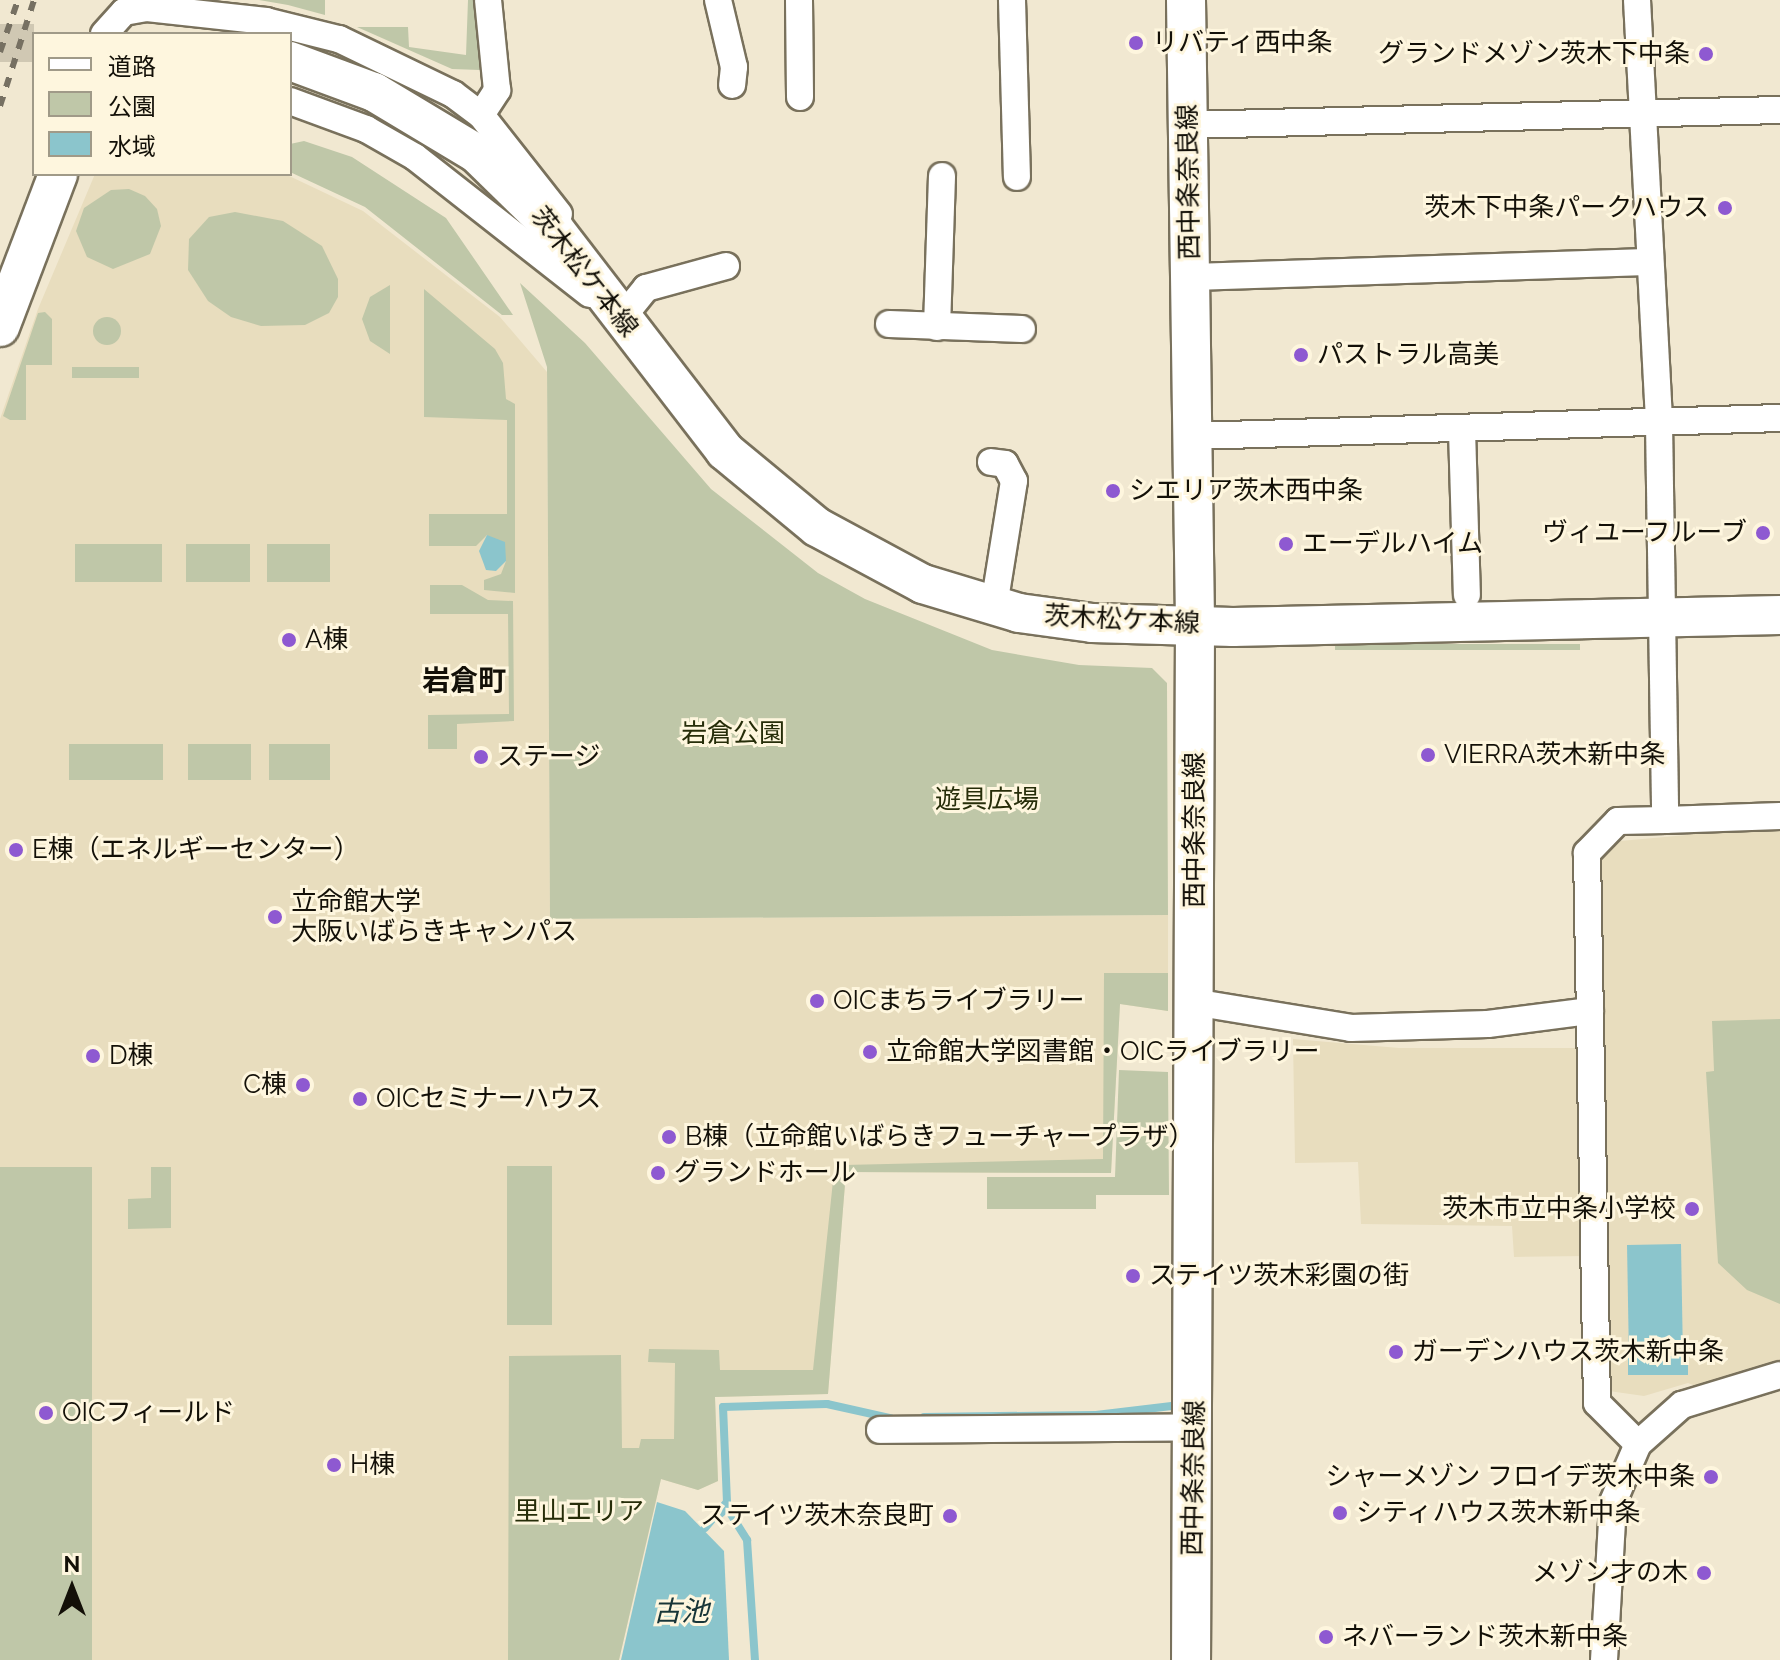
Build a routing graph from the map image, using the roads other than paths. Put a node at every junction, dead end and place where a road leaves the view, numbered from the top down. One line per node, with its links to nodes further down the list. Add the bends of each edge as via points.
1 (488, 0): 13 (street, via 497,90)
2 (718, 0): 9 (street, via 734,67)
3 (799, 0): 10 (street)
4 (1012, 0): 18 (street)
5 (1186, 0): 15 (street, 西中条奈良線)
6 (1637, 0): 14 (street)
7 (105, 32): 13 (street, via 115,18 135,9 203,10 266,21 339,39 390,61)
8 (292, 62): 22 (street, 茨木松ケ本線, via 374,92 477,154 555,230)
9 (732, 85)
10 (800, 97)
11 (292, 102): 22 (street, via 366,129 415,157)
12 (1780, 110): 14 (street)
13 (481, 115): 22 (street, via 600,266)
14 (1641, 115): 15 (street); 19 (street)
15 (1187, 125): 21 (street, 西中条奈良線)
16 (57, 176): 24 (street)
17 (942, 176): 25 (street)
18 (1017, 177)
19 (1649, 262): 21 (street); 28 (street)
20 (726, 266): 22 (street, via 646,288)
21 (1191, 277): 30 (street, 西中条奈良線)
22 (621, 319): 33 (street, 茨木松ケ本線, via 725,451 782,502 895,571)
23 (889, 324): 25 (street)
24 (0, 327)
25 (937, 327): 26 (street)
26 (1022, 329)
27 (1780, 418): 28 (street)
28 (1659, 423): 29 (street); 35 (street)
29 (1462, 430): 30 (street); 32 (street)
30 (1194, 436): 36 (street, 西中条奈良線)
31 (991, 462): 33 (street, via 1005,464 1014,481)
32 (1467, 595)
33 (994, 606): 36 (street, 茨木松ケ本線, via 1068,621)
34 (1780, 615): 35 (street, 茨木松ケ本線)
35 (1661, 620): 36 (street, 茨木松ケ本線); 38 (street)
36 (1195, 625): 39 (street, 西中条奈良線)
37 (1780, 816): 38 (street)
38 (1665, 820): 40 (street, via 1618,821 1587,853)
39 (1193, 1002): 40 (street, via 1351,1028 1488,1024); 42 (street, 西中条奈良線)
40 (1590, 1011): 44 (street, via 1597,1403)
41 (1780, 1375): 44 (street, via 1682,1405)
42 (1195, 1427): 43 (street); 45 (street, 西中条奈良線)
43 (880, 1430)
44 (1638, 1444): 46 (street, via 1613,1502)
45 (1191, 1660)
46 (1604, 1660)

